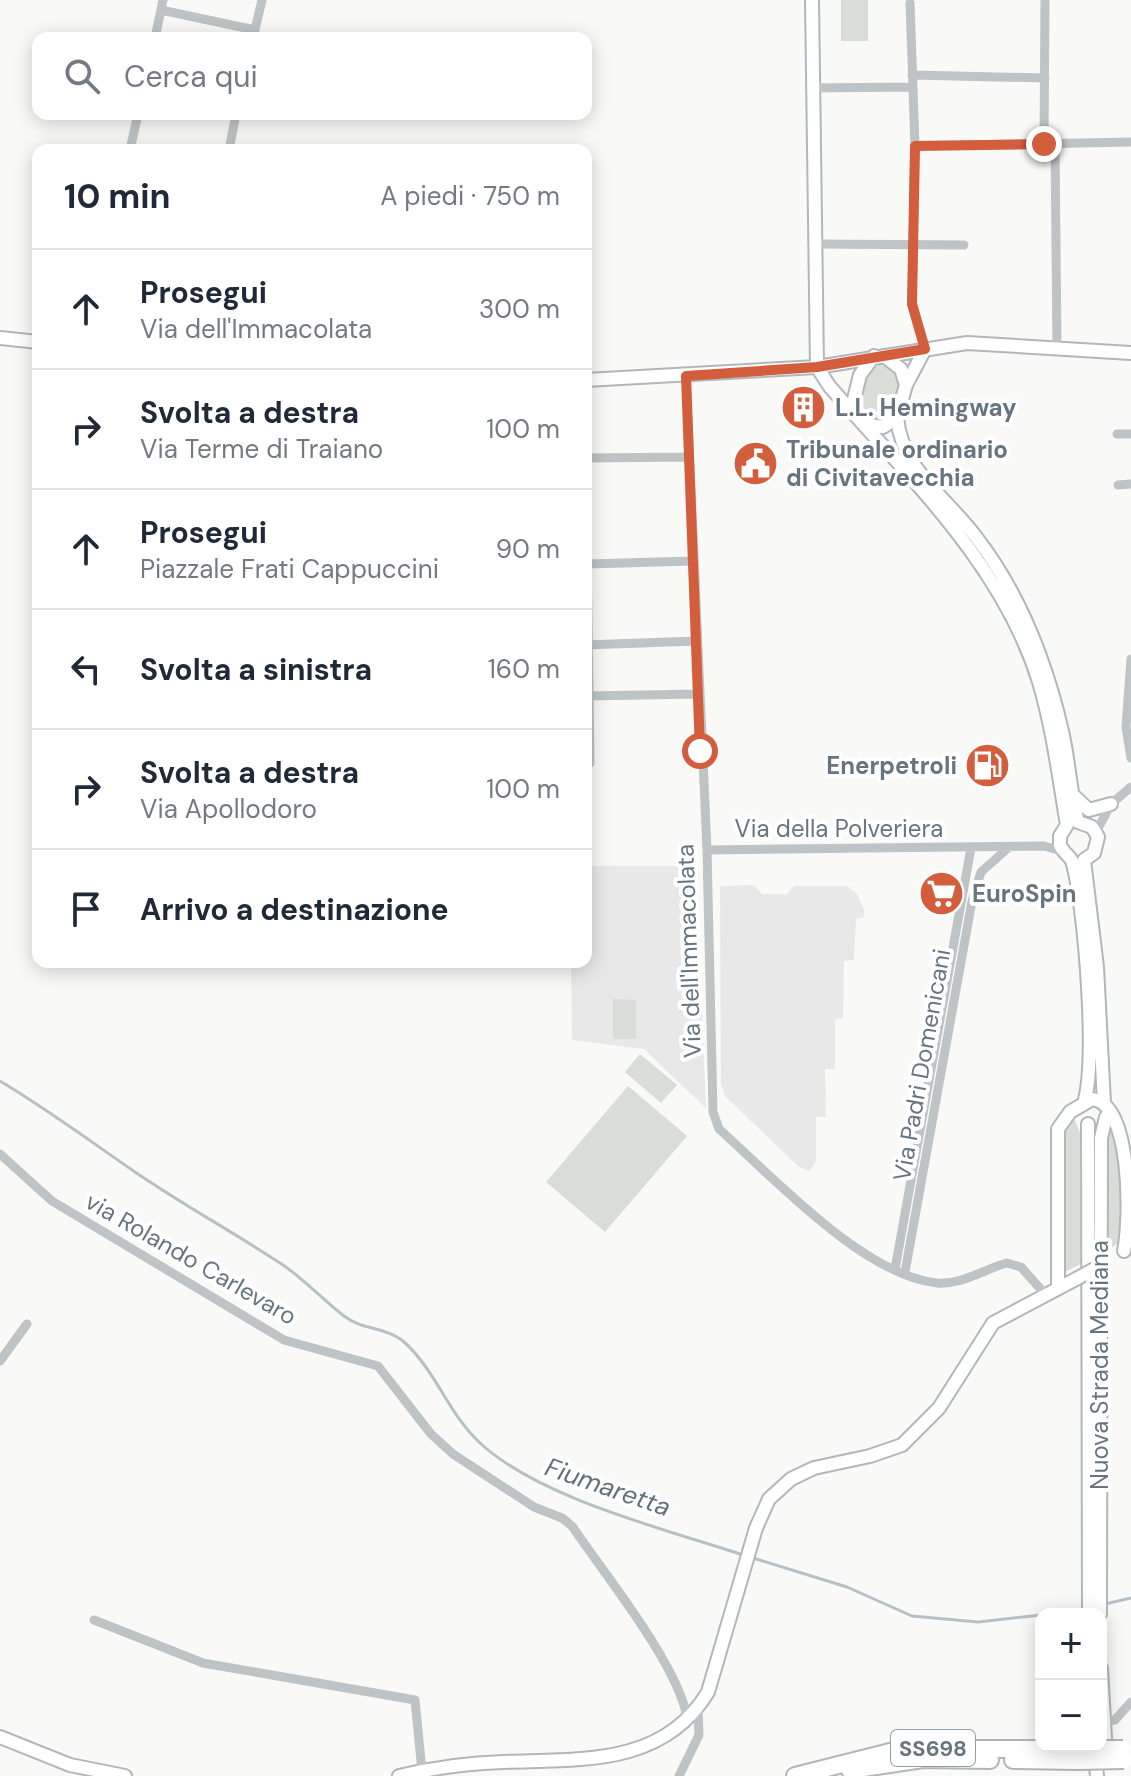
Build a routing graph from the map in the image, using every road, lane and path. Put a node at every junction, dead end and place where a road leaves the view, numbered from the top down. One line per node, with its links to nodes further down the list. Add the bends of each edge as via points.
1 (262, 0): 8 (street)
2 (812, 0): 12 (street)
3 (1045, 0): 10 (street)
4 (910, 3): 9 (street)
5 (162, 5): 6 (street); 7 (street)
6 (156, 32)
7 (248, 32)
8 (254, 32)
9 (912, 75): 10 (street); 11 (street)
10 (1045, 78): 19 (street)
11 (913, 87): 12 (street); 20 (street)
12 (812, 88): 21 (street)
13 (137, 120): 17 (street)
14 (235, 120): 18 (street)
15 (1131, 142): 16 (street)
16 (1055, 143): 19 (street); 26 (street)
17 (131, 144)
18 (230, 144)
19 (1044, 144): 20 (street)
20 (915, 146): 22 (street)
21 (815, 244): 22 (street); 30 (street)
22 (913, 245): 23 (street); 27 (street, via 912,304)
23 (964, 245)
24 (0, 338): 25 (street)
25 (32, 341)
26 (1057, 348): 27 (street, via 967,343); 28 (street)
27 (925, 349): 29 (street); 33 (street)
28 (1131, 353)
29 (879, 356): 30 (street); 33 (street, via 901,369); 34 (street, via 860,375)
30 (817, 367): 31 (street); 34 (street)
31 (686, 376): 32 (street); 39 (street, Via dell'Immacolata)
32 (592, 380)
33 (906, 385): 35 (street)
34 (851, 411): 36 (street)
35 (897, 417): 36 (street, via 883,427); 52 (street, via 903,450 977,538 1035,640 1053,693)
36 (863, 424): 54 (street, via 959,536 995,587 1016,627 1048,718)
37 (1117, 434): 38 (street)
38 (1131, 434)
39 (689, 457): 40 (street); 43 (street, Via dell'Immacolata)
40 (592, 458)
41 (1131, 484): 42 (street)
42 (1118, 485)
43 (692, 561): 44 (street); 45 (street, Via dell'Immacolata)
44 (592, 564)
45 (696, 641): 46 (street); 48 (street, Via dell'Immacolata)
46 (592, 644)
47 (1131, 659): 50 (street, via 1126,727)
48 (698, 694): 49 (street); 58 (street, Via dell'Immacolata)
49 (592, 696)
50 (1131, 758)
51 (1131, 787): 53 (street)
52 (1070, 790): 53 (street, via 1089,810); 54 (street)
53 (1111, 804): 54 (street, via 1100,818)
54 (1078, 828): 55 (street, Via della Polveriera); 59 (street); 59 (street, via 1097,848)
55 (1044, 846): 57 (street, Via della Polveriera); 59 (street, Via della Polveriera)
56 (976, 848): 57 (street, Via della Polveriera); 58 (street, Via della Polveriera); 60 (street, Via Padri Domenicani); 61 (street)
57 (1008, 848): 61 (street)
58 (707, 850): 68 (street, Via dell'Immacolata, via 713,1112 719,1129 841,1237)
59 (1073, 857): 62 (street, via 1090,1053); 63 (street, Nuova Strada Mediana, via 1097,967)
60 (969, 862): 61 (street); 68 (street, Via Padri Domenicani)
61 (986, 866): 68 (street, Via Padri Domenicani, via 972,901)
62 (1083, 1104): 63 (street, via 1092,1099); 64 (street, via 1081,1114); 69 (street, via 1058,1129 1056,1143)
63 (1105, 1109): 64 (street, via 1101,1124); 66 (street, via 1125,1126 1131,1140); 73 (street, Nuova Strada Mediana)
64 (1088, 1124): 73 (street, Nuova Strada Mediana)
65 (0, 1154): 79 (street, via Rolando Carlevaro, via 52,1201 284,1340 378,1366 453,1454 572,1526 666,1664 684,1698)
66 (1131, 1205): 67 (street)
67 (1128, 1248): 69 (street, bridge)
68 (900, 1270): 70 (street, Via dell'Immacolata, via 937,1283 966,1280 1007,1263 1021,1267)
69 (1058, 1288): 70 (street)
70 (1045, 1294): 78 (street, via 993,1323 939,1408 902,1445 814,1468 780,1487 762,1511 717,1665)
71 (27, 1324): 72 (street)
72 (0, 1361)
73 (1094, 1584): 74 (street, Nuova Strada Mediana); 75 (street, Nuova Strada Mediana)
74 (1090, 1608)
75 (1099, 1608)
76 (94, 1620): 84 (street, via 203,1663 415,1700)
77 (1131, 1702): 80 (street, via 1115,1720)
78 (698, 1708): 79 (street); 87 (street, via 699,1735)
79 (687, 1717): 84 (street, via 655,1743 611,1757)
80 (1107, 1721)
81 (0, 1737): 85 (street, via 70,1765)
82 (1127, 1754): 83 (highway, SS698, bridge)
83 (1076, 1755): 88 (highway, SS698, via 902,1749); 89 (highway, SS698, via 923,1759)
84 (422, 1771): 86 (street)
85 (125, 1776)
86 (399, 1776)
87 (679, 1776)
88 (795, 1776)
89 (829, 1776)

